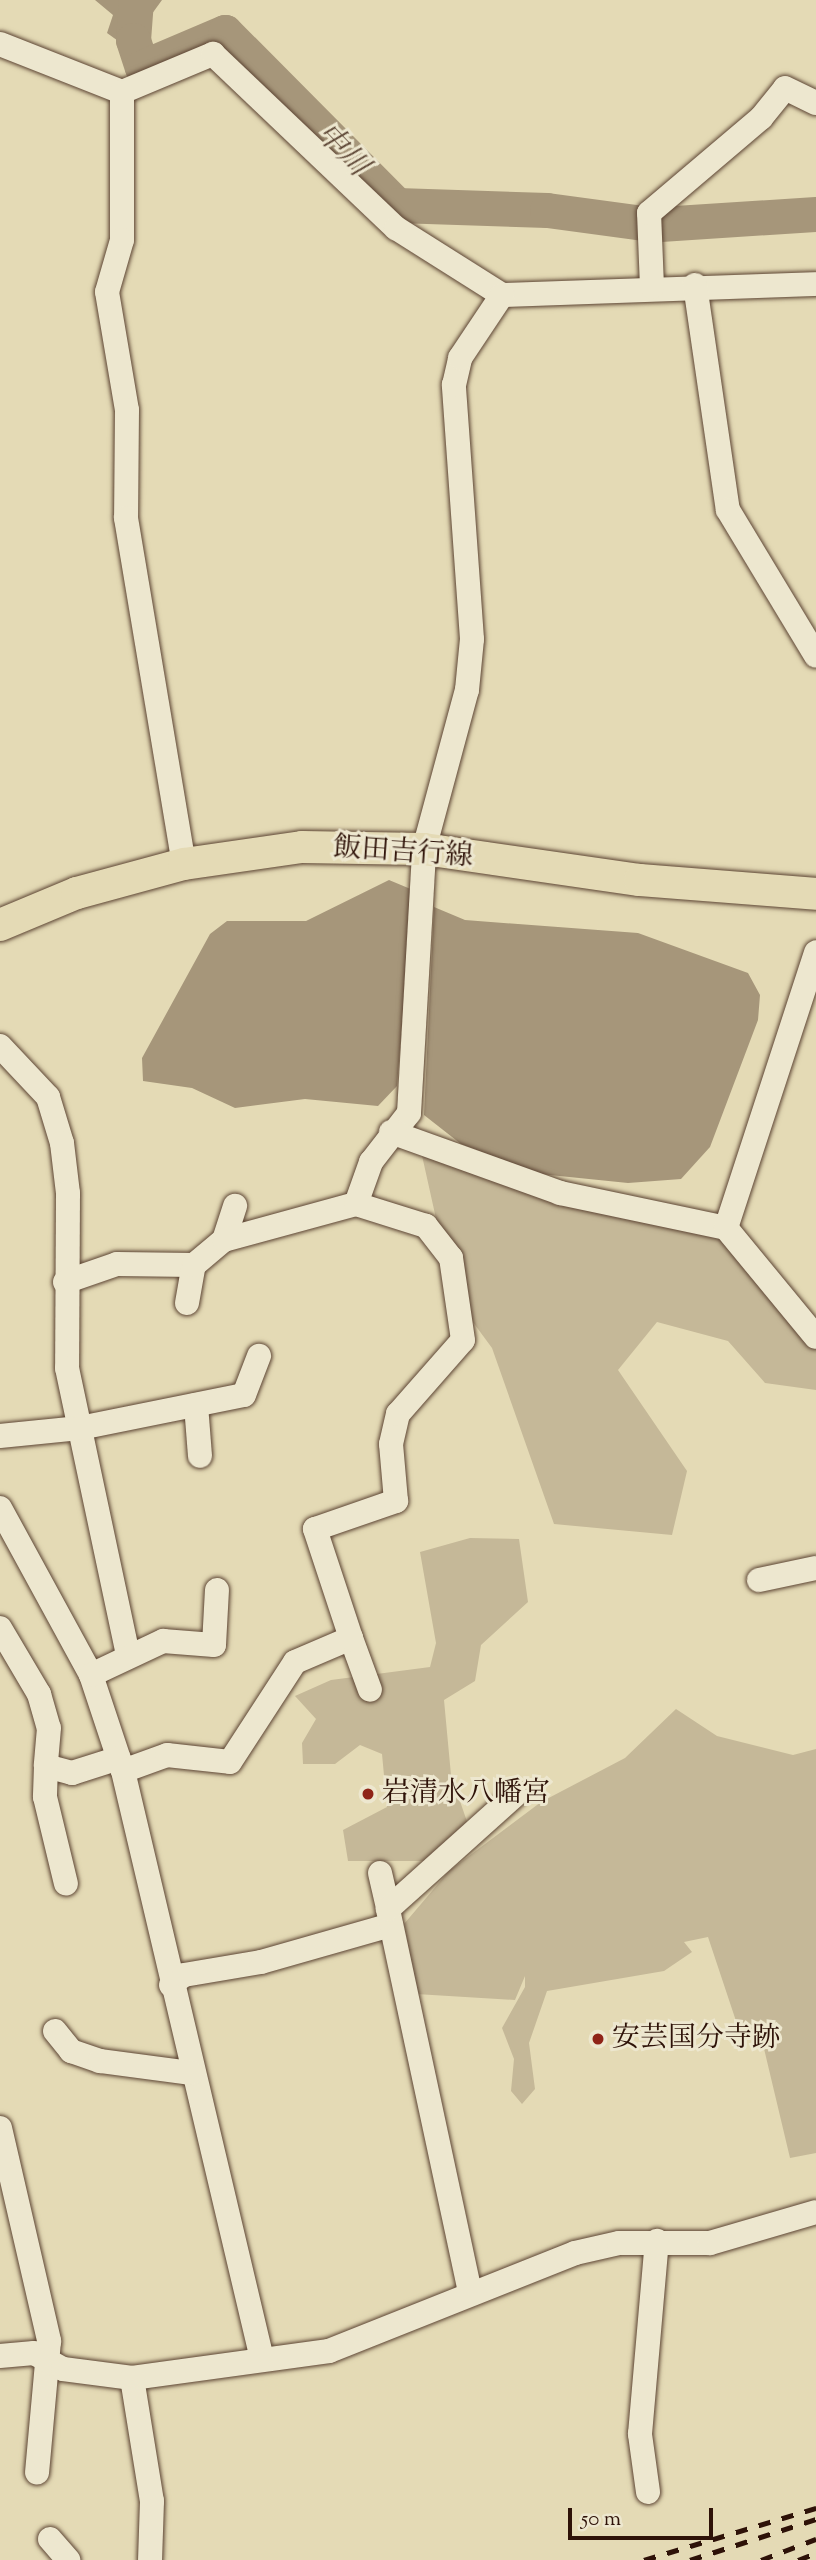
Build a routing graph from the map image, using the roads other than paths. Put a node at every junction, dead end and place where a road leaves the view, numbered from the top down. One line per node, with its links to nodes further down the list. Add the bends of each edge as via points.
1 (0, 44): 2 (street)
2 (122, 92): 7 (street, via 213,54 396,228); 10 (street, via 122,240 107,292 127,410 126,518)
3 (816, 103): 6 (street, via 785,88 761,118 649,213)
4 (816, 284): 5 (street)
5 (695, 285): 6 (street); 8 (street, via 728,510)
6 (652, 287): 7 (street)
7 (502, 295): 9 (street, via 460,358 454,385 472,639 467,690)
8 (816, 656)
9 (424, 849): 10 (main road, 飯田吉行線, via 302,847); 11 (main road, 飯田吉行線, via 640,880); 15 (street, via 409,1113)
10 (184, 864): 12 (main road, 飯田吉行線, via 77,893)
11 (816, 894)
12 (0, 925)
13 (816, 952): 18 (street)
14 (0, 1046): 21 (street, via 48,1097 61,1143 68,1193)
15 (391, 1132): 16 (street); 18 (street, via 559,1192)
16 (356, 1204): 19 (street); 34 (street, via 426,1226 451,1258 463,1340 398,1414 391,1444 397,1501 315,1529)
17 (235, 1206): 19 (street)
18 (726, 1228): 23 (street)
19 (224, 1240): 20 (street)
20 (194, 1265): 21 (street, via 117,1264); 22 (street)
21 (65, 1282): 26 (street, via 66,1368)
22 (187, 1303)
23 (816, 1337)
24 (259, 1356): 25 (street, via 244,1395)
25 (196, 1405): 26 (street); 28 (street)
26 (80, 1428): 27 (street); 35 (street)
27 (0, 1436)
28 (200, 1456)
29 (0, 1508): 36 (street)
30 (816, 1568): 31 (street)
31 (759, 1580)
32 (217, 1590): 35 (street, via 214,1645 163,1641)
33 (0, 1628): 39 (street, via 38,1694 49,1728)
34 (351, 1638): 37 (street); 38 (street, via 295,1662 230,1762 167,1755)
35 (128, 1655): 36 (street)
36 (91, 1675): 38 (street)
37 (370, 1690)
38 (121, 1764): 39 (street, via 72,1773); 44 (street)
39 (46, 1766): 42 (street, via 45,1797)
40 (514, 1796): 43 (street)
41 (380, 1873): 43 (street)
42 (66, 1884)
43 (389, 1917): 44 (street, via 261,1962 184,1975); 50 (street)
44 (171, 1985): 46 (street)
45 (55, 2031): 46 (street, via 71,2051 100,2061)
46 (191, 2073): 52 (street)
47 (0, 2128): 53 (street)
48 (816, 2212): 49 (street, via 710,2244)
49 (657, 2241): 50 (street, via 575,2253); 56 (street, via 640,2434)
50 (470, 2292): 52 (street, via 329,2351)
51 (0, 2356): 53 (street, via 34,2353)
52 (262, 2359): 54 (street)
53 (51, 2366): 54 (street); 55 (street)
54 (132, 2378): 59 (street, via 152,2501)
55 (37, 2472)
56 (648, 2491)
57 (50, 2539): 58 (street)
58 (68, 2560)
59 (150, 2560)

